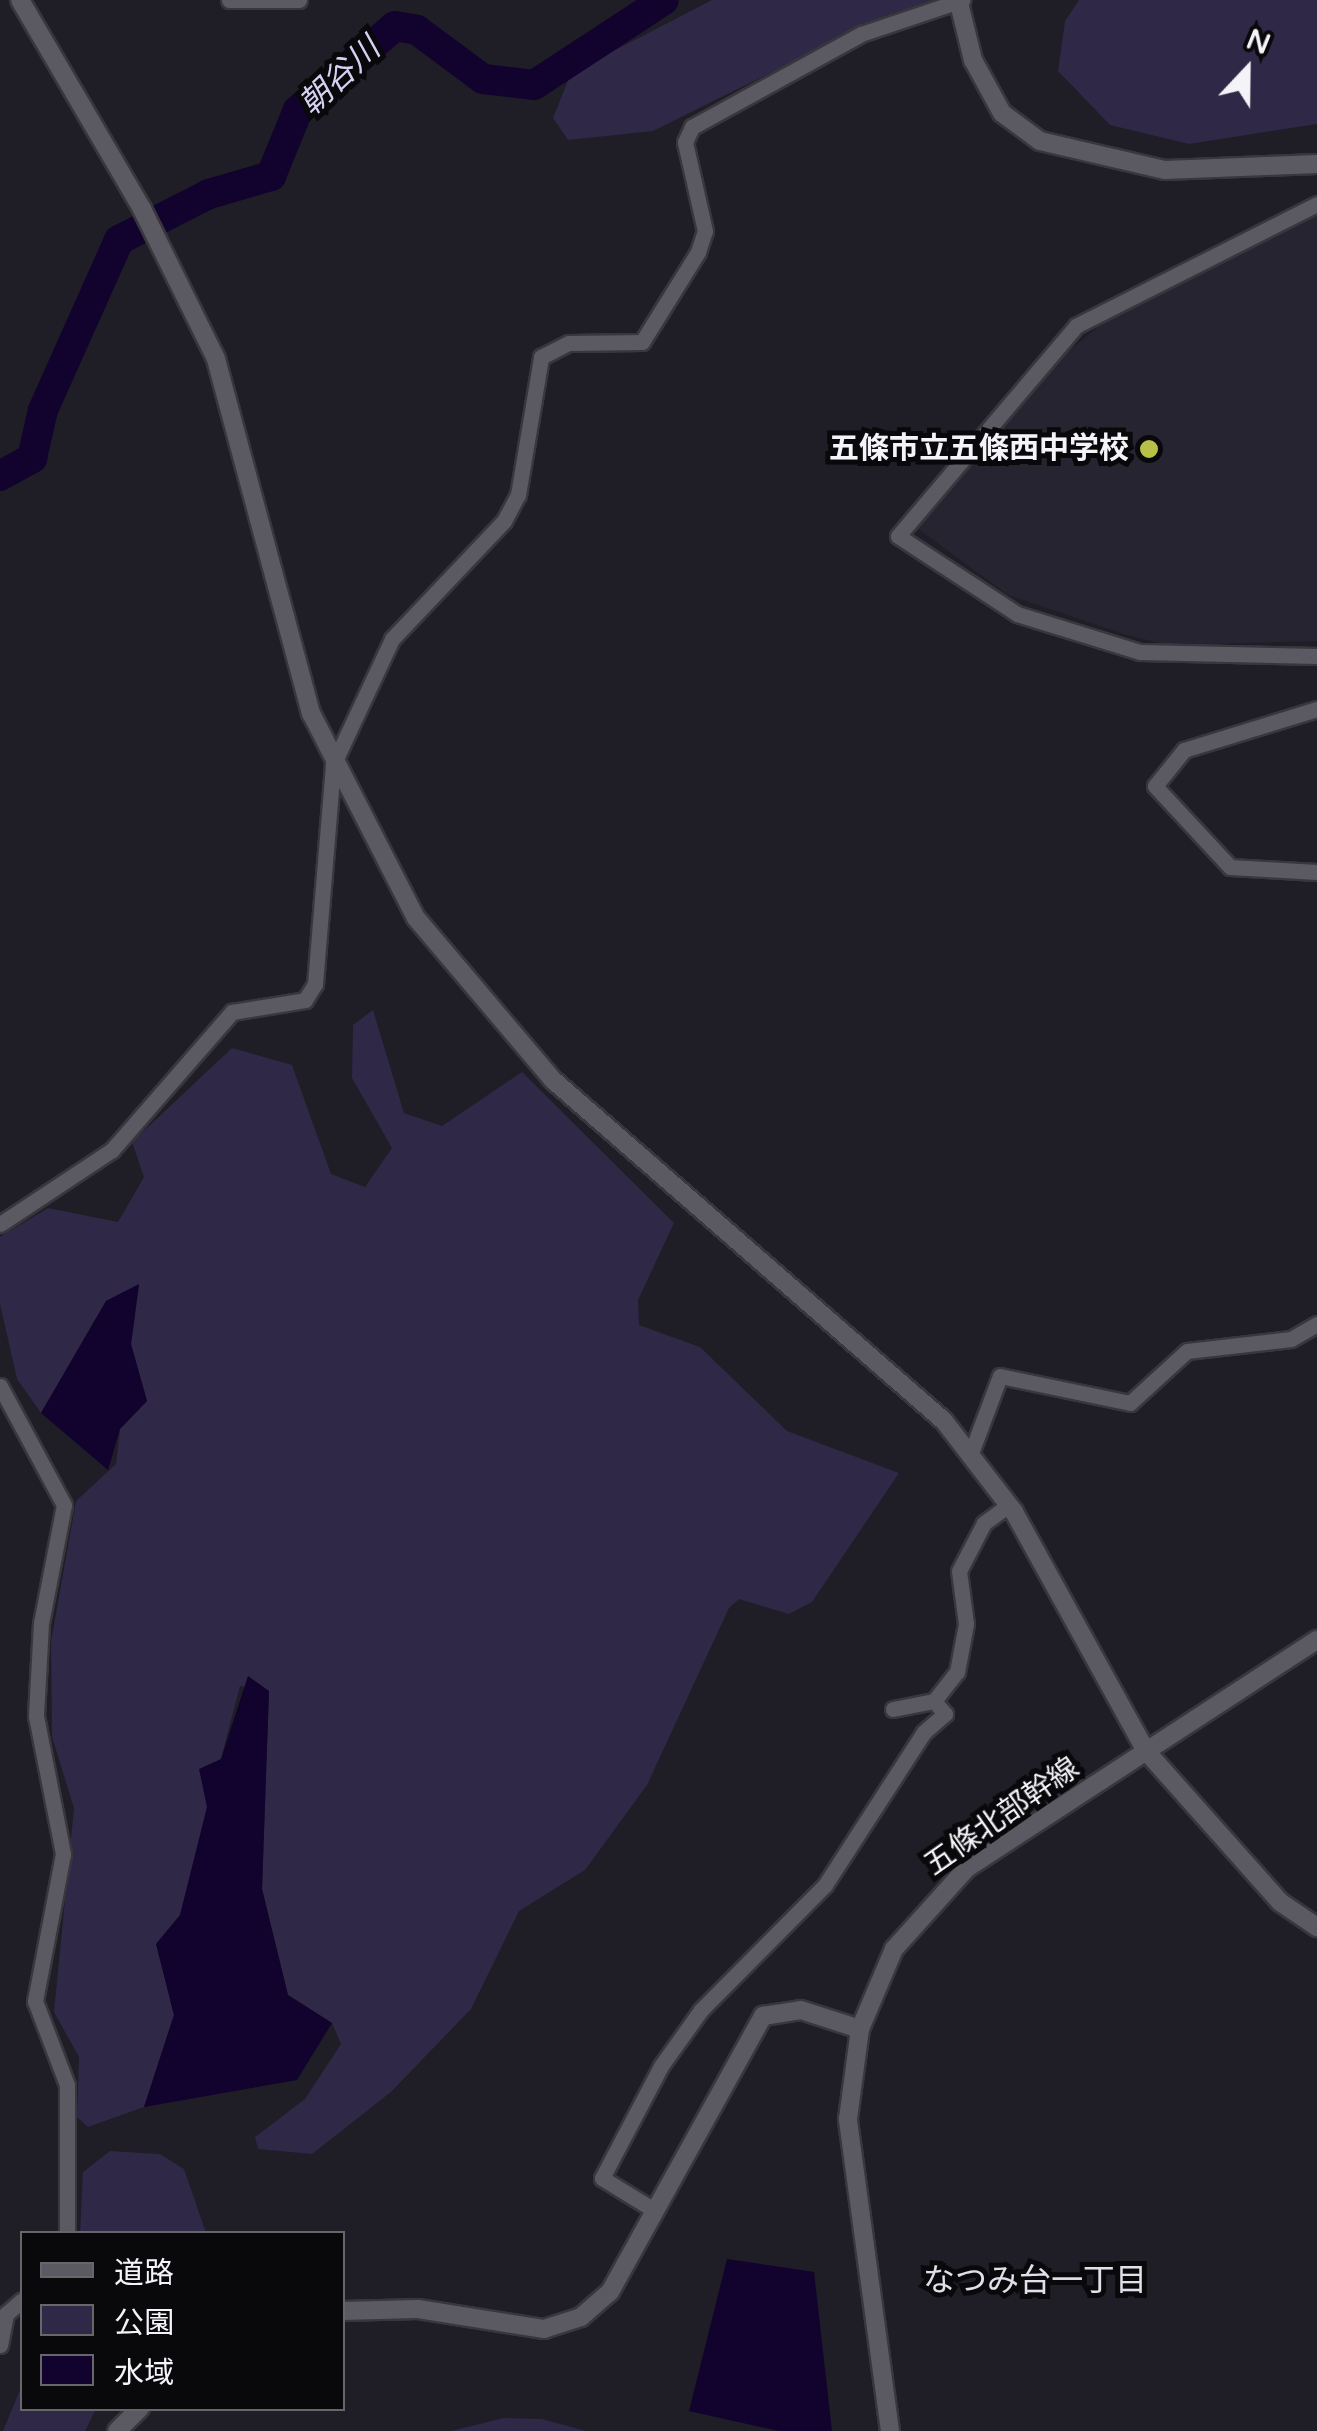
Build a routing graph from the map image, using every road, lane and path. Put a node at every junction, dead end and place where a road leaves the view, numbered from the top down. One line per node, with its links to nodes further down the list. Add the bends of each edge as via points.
1 (20, 0): 9 (street, via 161,244 236,411 290,653)
2 (229, 0): 3 (street)
3 (299, 0)
4 (961, 1): 5 (street, via 973,60 1002,113 1040,140 1165,170); 9 (street, via 860,34 692,127 686,142 705,231 698,252 642,342 569,343 540,357 518,495 504,521 392,639)
5 (1317, 164)
6 (1317, 204): 7 (street, via 1076,326 898,536 1017,614 1140,652)
7 (1317, 656)
8 (1317, 709): 10 (street, via 1184,750 1155,786 1230,867)
9 (333, 766): 11 (street, via 316,882 314,984 305,1000 232,1012 112,1150); 14 (street, via 416,918 512,1039 909,1388)
10 (1317, 872)
11 (0, 1224)
12 (1317, 1324): 14 (street, via 1291,1339 1187,1351 1130,1403 1000,1376)
13 (0, 1386): 23 (street, via 64,1505 41,1623 36,1716 63,1854 35,2002 67,2084)
14 (971, 1453): 15 (street)
15 (1009, 1505): 17 (street, via 984,1523 959,1571 966,1644); 19 (street)
16 (1317, 1640): 19 (street, 五條北部幹線)
17 (934, 1701): 18 (street); 22 (street, via 945,1714 924,1732 825,1886 668,2054 602,2178)
18 (893, 1708)
19 (1146, 1752): 20 (street, via 1280,1902); 21 (street, 五條北部幹線, via 967,1868 926,1905 894,1949)
20 (1317, 1928)
21 (860, 2029): 22 (street, via 801,2010 763,2016); 29 (street, 五條北部幹線, via 848,2119)
22 (654, 2210): 25 (street, via 610,2292 567,2324)
23 (67, 2231)
24 (20, 2302): 26 (street, via 6,2314)
25 (345, 2311)
26 (0, 2345)
27 (137, 2411): 28 (street)
28 (117, 2431)
29 (890, 2431)

